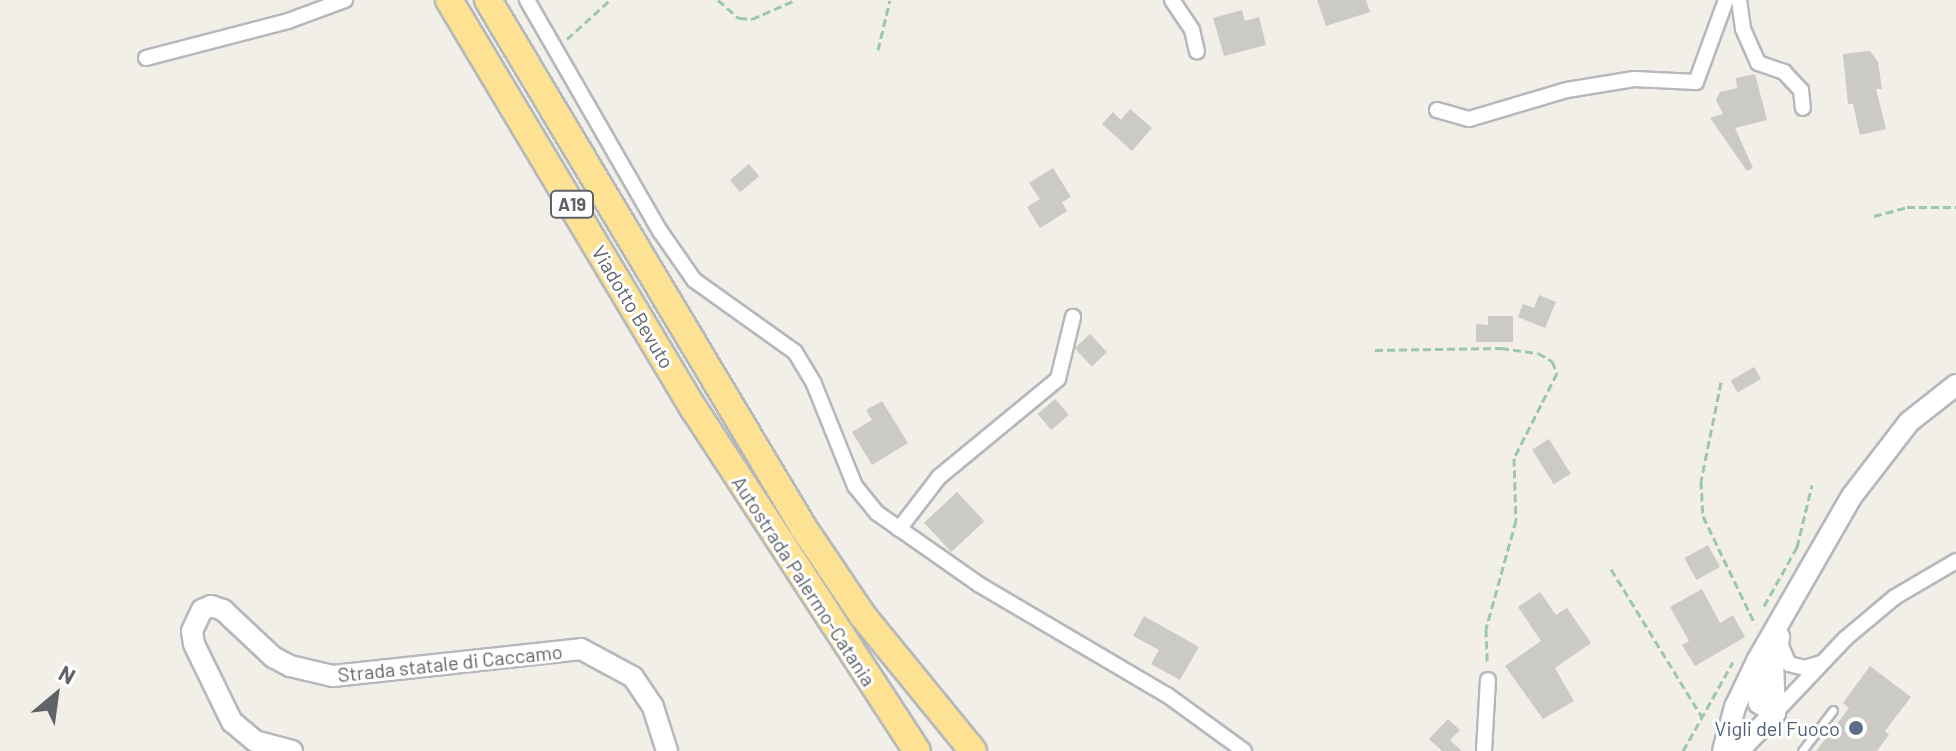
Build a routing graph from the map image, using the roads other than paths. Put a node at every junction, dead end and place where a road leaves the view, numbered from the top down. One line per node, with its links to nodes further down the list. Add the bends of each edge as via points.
1 (345, 0): 9 (street, via 288,21)
2 (449, 0): 15 (highway, Viadotto Bevuto / A19)
3 (488, 0): 13 (highway, Viadotto Bevuto / A19)
4 (1172, 0): 8 (street, via 1192,30)
5 (1726, 0): 11 (street, via 1696,82 1634,79 1567,90 1469,119)
6 (1739, 0): 10 (street, via 1743,29 1758,63 1784,72 1801,90)
7 (531, 2): 16 (street, via 694,280 795,352 814,384 855,486)
8 (1197, 51)
9 (146, 58)
10 (1803, 108)
11 (1437, 110)
12 (1073, 317): 16 (street, via 1058,379 939,477)
13 (719, 383): 28 (highway, Autostrada Palermo-Catania / A19, via 803,527 863,616)
14 (1956, 385): 18 (main road, via 1887,446 1852,496)
15 (694, 409): 27 (highway, Autostrada Palermo-Catania / A19)
16 (899, 529): 29 (street, via 980,585 1167,695)
17 (1956, 561): 21 (street, via 1895,597)
18 (1795, 600): 19 (main road); 20 (main road)
19 (1780, 635): 21 (street, via 1780,652 1789,664 1805,668); 24 (main road, via 1773,654)
20 (1748, 657): 24 (main road, via 1759,703); 31 (main road)
21 (1821, 663): 24 (street)
22 (1488, 680): 30 (street)
23 (1833, 710): 33 (lane)
24 (1775, 713): 32 (main road)
25 (292, 751): 26 (main road, Strada statale di Caccamo, via 255,741 232,722 194,644 192,631 202,610 223,610 290,666 333,676 581,649 633,677 653,707)
26 (667, 751)
27 (917, 751)
28 (973, 751)
29 (1244, 751)
30 (1484, 751)
31 (1723, 751)
32 (1738, 751)
33 (1802, 751)

